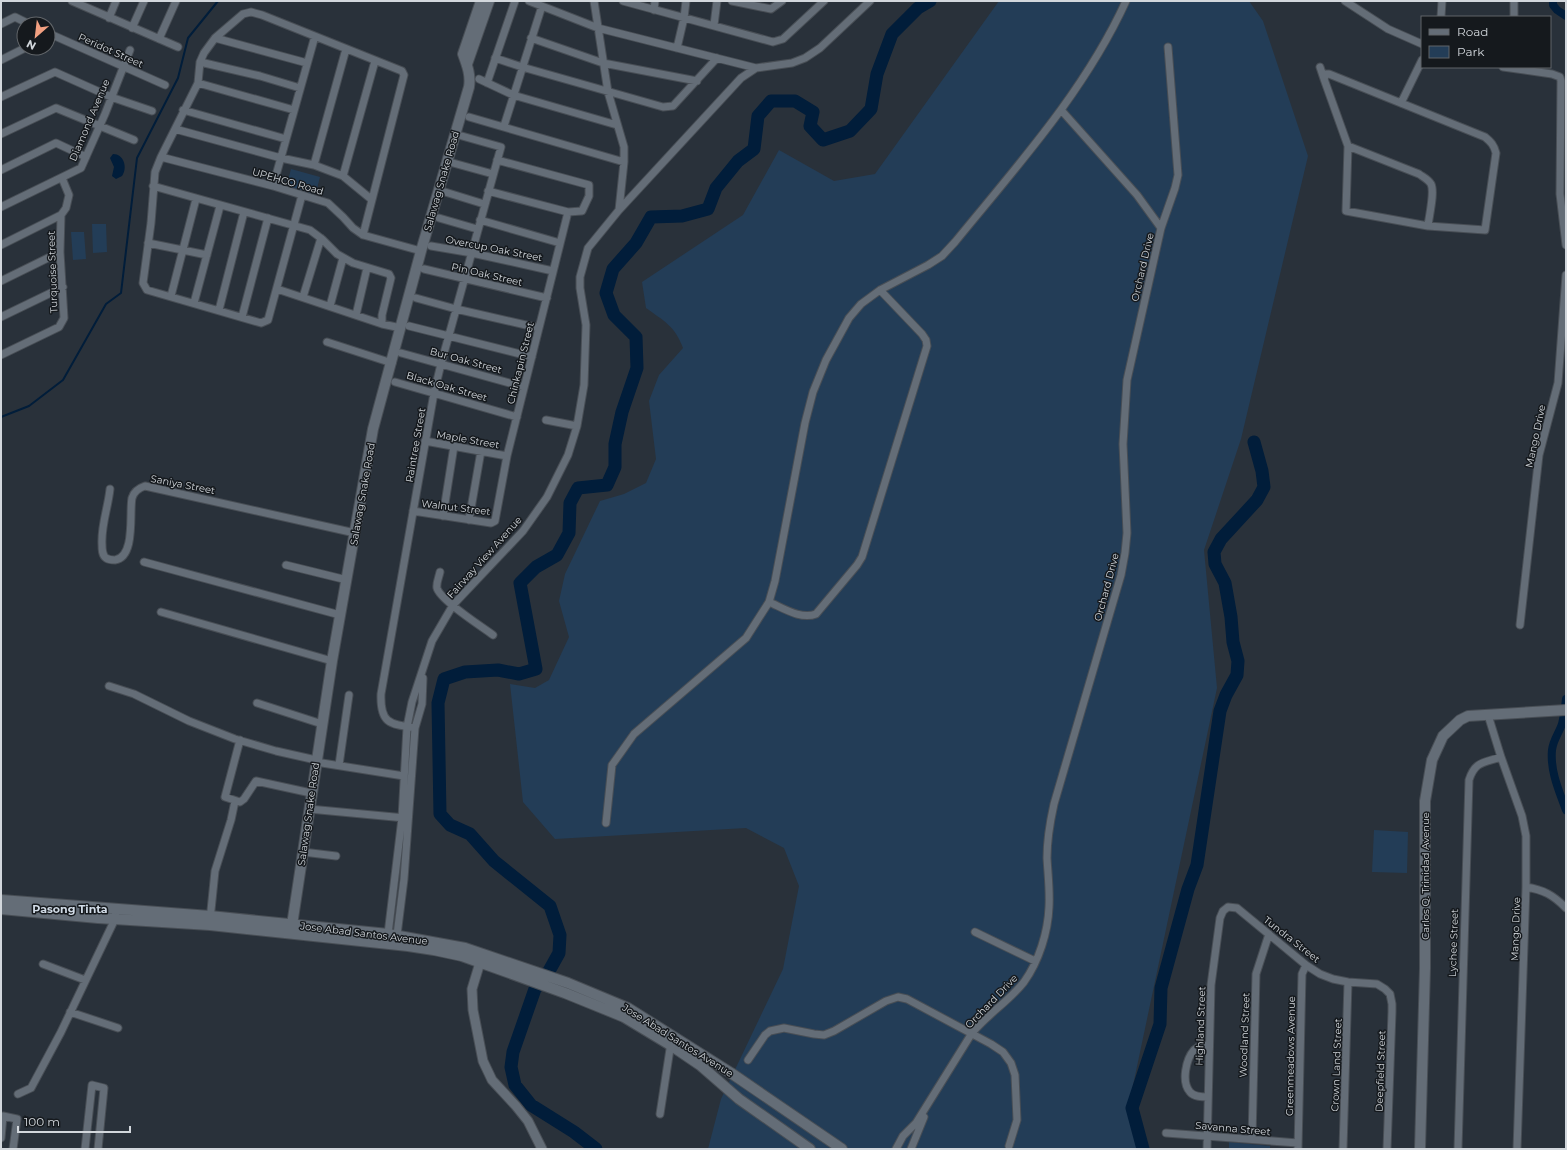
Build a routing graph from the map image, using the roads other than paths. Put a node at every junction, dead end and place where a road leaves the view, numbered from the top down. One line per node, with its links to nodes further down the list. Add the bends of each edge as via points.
1 (72, 1): 22 (street)
2 (116, 1): 28 (street)
3 (144, 1): 32 (street)
4 (176, 1): 38 (street)
5 (481, 1): 54 (main road, Salawag Snake Road, via 463,54)
6 (489, 1): 54 (main road, Salawag Snake Road)
7 (515, 1): 46 (street)
8 (528, 1): 23 (street)
9 (594, 1): 33 (street)
10 (623, 1): 24 (street)
11 (655, 1): 24 (street)
12 (686, 1): 29 (street)
13 (717, 1): 31 (street)
14 (732, 1): 15 (street, via 771,9)
15 (782, 1)
16 (824, 1): 31 (street, via 783,39 774,42)
17 (870, 1): 58 (street, via 820,48 805,58 792,63)
18 (1126, 1): 76 (street, via 1107,39)
19 (1442, 1): 25 (street)
20 (1514, 1): 26 (street)
21 (1348, 2): 39 (street, via 1388,29)
22 (86, 4): 28 (street)
23 (542, 6): 33 (street); 37 (street)
24 (654, 10): 29 (street)
25 (1441, 16)
26 (1514, 16)
27 (16, 18): 30 (street)
28 (109, 18): 32 (street)
29 (684, 18): 31 (street); 42 (street)
30 (1, 24)
31 (714, 25)
32 (132, 28): 38 (street)
33 (598, 28): 42 (street); 53 (street)
34 (314, 36): 36 (street, via 251,12 242,14); 43 (street); 52 (street)
35 (56, 38): 55 (street, Peridot Street)
36 (215, 38): 50 (street); 52 (street)
37 (531, 38): 53 (street); 56 (street)
38 (158, 39): 40 (street)
39 (1421, 44)
40 (178, 47)
41 (1168, 47): 118 (street, Orchard Drive, via 1178,175 1176,188)
42 (677, 48): 47 (street)
43 (346, 49): 49 (street); 93 (street)
44 (130, 50): 55 (street, Diamond Avenue)
45 (16, 53): 48 (street)
46 (495, 58): 56 (street); 64 (street)
47 (717, 58): 58 (street); 62 (street)
48 (1, 60)
49 (375, 61): 96 (street); 105 (street, via 402,71 404,75)
50 (200, 62): 63 (street); 66 (street)
51 (1421, 62): 72 (street)
52 (307, 63): 66 (street)
53 (603, 63): 62 (street); 68 (street)
54 (467, 64): 128 (main road, Salawag Snake Road, via 469,87)
55 (123, 66): 65 (street, Peridot Street); 70 (street, Diamond Avenue)
56 (522, 67): 68 (street); 69 (street)
57 (1320, 67): 61 (street)
58 (756, 68): 109 (street, Fairway View Avenue, via 741,78)
59 (1514, 68): 67 (street, via 1556,75)
60 (479, 79): 64 (street)
61 (1324, 79): 72 (street, via 1326,74 1329,74); 86 (street)
62 (697, 81): 68 (street, via 673,106 664,107)
63 (198, 83): 73 (street); 74 (street)
64 (487, 83): 69 (street)
65 (165, 85)
66 (300, 88): 74 (street)
67 (1564, 91): 102 (street)
68 (608, 92): 79 (street)
69 (514, 95): 79 (street); 80 (street)
70 (111, 97): 71 (street, via 55,72); 75 (street); 78 (street, Diamond Avenue)
71 (1, 98)
72 (1401, 103): 117 (street, via 1485,137 1495,147 1485,230)
73 (184, 110): 81 (street); 84 (street)
74 (294, 110): 84 (street)
75 (152, 111)
76 (1062, 111): 118 (street, via 1137,195); 141 (street, via 942,256)
77 (469, 116): 80 (street)
78 (100, 125): 82 (street, via 56,108); 85 (street); 87 (street, Diamond Avenue)
79 (617, 125): 91 (street, via 624,147)
80 (504, 126): 91 (street)
81 (175, 129): 88 (street); 89 (street)
82 (1, 134)
83 (462, 136): 90 (street, Raintree Street, via 501,147)
84 (286, 139): 89 (street)
85 (134, 140)
86 (1348, 146): 117 (street, via 1427,179 1432,192); 117 (street, via 1346,212)
87 (86, 157): 94 (street, via 56,143); 97 (street, Diamond Avenue, via 81,168)
88 (161, 157): 98 (street); 99 (street, UPEHCO Road)
89 (281, 158): 93 (street); 99 (street)
90 (497, 160): 95 (street, Raintree Street); 111 (street, via 589,185 589,196 582,211)
91 (624, 162): 109 (street)
92 (453, 163): 95 (street)
93 (314, 165): 96 (street)
94 (1, 170)
95 (493, 174): 100 (street, Raintree Street)
96 (343, 176): 105 (street)
97 (62, 178): 108 (street, Diamond Avenue); 112 (street, Turquoise Street, via 69,195 66,208)
98 (153, 186): 104 (street); 122 (street)
99 (273, 186): 103 (street, UPEHCO Road)
100 (488, 191): 106 (street, Raintree Street); 111 (street)
101 (445, 192): 106 (street)
102 (1563, 194): 125 (street)
103 (302, 195): 116 (street); 120 (street, UPEHCO Road, via 328,203)
104 (196, 199): 107 (street); 127 (street)
105 (371, 199): 120 (street)
106 (484, 204): 115 (street, Raintree Street)
107 (220, 206): 110 (street); 131 (street)
108 (1, 207)
109 (619, 210): 168 (street, Fairway View Avenue, via 588,248 580,277 586,325 584,385)
110 (244, 212): 113 (street); 149 (street)
111 (568, 212): 123 (street, Chinkapin Street)
112 (61, 215): 124 (street); 129 (street, Turquoise Street)
113 (268, 218): 116 (street); 152 (street)
114 (439, 218): 119 (street)
115 (480, 220): 119 (street, Raintree Street); 123 (street)
116 (294, 225): 121 (street, via 310,230); 140 (street)
117 (1428, 226)
118 (1161, 228): 227 (street, Orchard Drive, via 1127,380 1123,444 1127,533 1125,553 1121,575 1054,804 1049,830 1047,927)
119 (477, 229): 130 (street, Raintree Street)
120 (363, 235): 128 (street, UPEHCO Road)
121 (321, 238): 132 (street); 143 (street)
122 (148, 243): 127 (street); 142 (street, via 143,283 147,290)
123 (560, 243): 135 (street, Chinkapin Street)
124 (1, 244)
125 (1566, 245)
126 (431, 246): 130 (street, Overcup Oak Street)
127 (183, 250): 131 (street); 142 (street)
128 (421, 251): 154 (main road, Salawag Snake Road)
129 (60, 252): 138 (street); 139 (street, Turquoise Street)
130 (472, 253): 135 (street, Overcup Oak Street); 137 (street, Raintree Street)
131 (207, 255): 146 (street)
132 (343, 258): 133 (street); 147 (street)
133 (367, 268): 150 (street); 153 (street, via 389,274 391,278)
134 (424, 269): 137 (street, Pin Oak Street)
135 (553, 271): 145 (street, Chinkapin Street)
136 (1566, 275): 187 (street, Mango Drive, via 1558,383 1539,455)
137 (464, 278): 145 (street, Pin Oak Street); 148 (street, Raintree Street)
138 (1, 281)
139 (63, 287): 151 (street); 159 (street, Turquoise Street, via 64,318 61,325)
140 (277, 289): 143 (street); 152 (street, via 268,320 261,323)
141 (880, 290): 183 (street, via 860,304 849,318 826,360 813,392); 183 (street, via 922,334 927,346 862,557 816,614 797,614)
142 (172, 296): 146 (street)
143 (303, 297): 147 (street)
144 (416, 298): 148 (street)
145 (547, 298): 155 (street, Chinkapin Street)
146 (194, 303): 149 (street)
147 (330, 306): 150 (street)
148 (456, 309): 155 (street); 156 (street, Raintree Street)
149 (219, 310): 152 (street)
150 (356, 315): 153 (street)
151 (1, 317)
152 (242, 317)
153 (382, 324): 154 (street)
154 (405, 327): 156 (street); 161 (main road, Salawag Snake Road)
155 (539, 328): 160 (street, Chinkapin Street)
156 (448, 335): 160 (street); 162 (street, Raintree Street)
157 (327, 342): 161 (street)
158 (401, 353): 162 (street, Bur Oak Street)
159 (1, 355)
160 (532, 357): 164 (street, Chinkapin Street)
161 (392, 363): 178 (main road, Salawag Snake Road, via 373,429)
162 (441, 364): 164 (street, Bur Oak Street); 165 (street, Raintree Street)
163 (395, 382): 165 (street, Black Oak Street)
164 (524, 387): 166 (street, Chinkapin Street)
165 (434, 393): 166 (street, Black Oak Street); 169 (street, Raintree Street)
166 (517, 417): 172 (street, Chinkapin Street)
167 (546, 420): 168 (street)
168 (577, 426): 184 (street, Fairway View Avenue, via 568,455 547,497 523,531)
169 (425, 441): 170 (street, Maple Street); 174 (street, Raintree Street)
170 (454, 446): 171 (street, Maple Street); 175 (street)
171 (481, 451): 172 (street, Maple Street); 176 (street)
172 (507, 456): 177 (street, Chinkapin Street)
173 (110, 489): 178 (street, Saniya Street, via 102,544 105,558 112,560 122,557 128,545 132,498 145,486)
174 (413, 511): 175 (street, Walnut Street); 197 (street, Raintree Street, via 381,694 381,708 385,718 391,724)
175 (443, 516): 176 (street, Walnut Street)
176 (469, 520): 177 (street, Walnut Street, via 491,523)
177 (495, 521)
178 (355, 532): 182 (main road, Salawag Snake Road)
179 (144, 562): 186 (street)
180 (286, 565): 182 (street)
181 (440, 572): 184 (street, via 437,586 440,593)
182 (347, 580): 186 (main road, Salawag Snake Road)
183 (769, 602): 209 (street, via 746,638 634,734 612,765)
184 (453, 605): 188 (street); 190 (street, Fairway View Avenue, via 432,641)
185 (161, 612): 189 (street)
186 (340, 615): 189 (main road, Salawag Snake Road)
187 (1520, 625)
188 (493, 635)
189 (332, 661): 196 (main road, Salawag Snake Road)
190 (423, 668): 197 (street, Fairway View Avenue); 198 (street, Fairway View Avenue, via 422,704)
191 (109, 686): 199 (street, via 134,694)
192 (349, 695): 202 (street)
193 (256, 703): 196 (street)
194 (1566, 710): 195 (main road, Carlos Q. Trinidad Avenue)
195 (1488, 715): 200 (street, Mango Drive); 261 (main road, Carlos Q. Trinidad Avenue, via 1468,716 1443,736 1432,760 1427,783)
196 (322, 724): 201 (main road, Salawag Snake Road)
197 (407, 727): 198 (street, Raintree Street); 203 (street, Fairway View Avenue)
198 (415, 728): 208 (street, Fairway View Avenue)
199 (240, 740): 201 (street); 205 (street, via 225,797)
200 (1500, 757): 214 (street, Mango Drive, via 1522,816 1526,836); 262 (street, Lychee Street, via 1477,765 1472,770 1469,780)
201 (319, 762): 202 (street); 204 (main road, Salawag Snake Road)
202 (339, 765): 203 (street)
203 (404, 776): 207 (street, Fairway View Avenue)
204 (311, 794): 205 (street, via 256,781 244,799 240,802); 206 (main road, Salawag Snake Road)
205 (234, 801): 220 (street, via 231,820 215,871)
206 (309, 809): 207 (street); 210 (main road, Salawag Snake Road)
207 (402, 818): 208 (street); 212 (street, Fairway View Avenue)
208 (409, 819): 213 (street, Fairway View Avenue)
209 (606, 823)
210 (303, 852): 211 (street); 221 (main road, Salawag Snake Road)
211 (336, 856)
212 (396, 877): 213 (street); 224 (street, Fairway View Avenue)
213 (404, 879): 224 (street, Fairway View Avenue)
214 (1526, 888): 217 (street, via 1540,889 1556,897); 263 (street, Mango Drive)
215 (1, 900): 219 (main road, Jose Abad Santos Avenue)
216 (1228, 908): 223 (street, Tundra Street, via 1237,908); 238 (street, Highland Street, via 1223,911 1220,918 1211,985)
217 (1566, 908)
218 (1, 909): 219 (main road, Jose Abad Santos Avenue)
219 (115, 914): 220 (main road, Jose Abad Santos Avenue); 230 (street)
220 (210, 921): 221 (main road, Jose Abad Santos Avenue)
221 (290, 929): 224 (main road, Jose Abad Santos Avenue); 225 (main road, Jose Abad Santos Avenue)
222 (975, 932): 227 (street)
223 (1269, 934): 229 (street, Tundra Street); 247 (street, Woodland Street, via 1256,974)
224 (392, 935): 225 (street, Fairway View Avenue); 226 (main road, Jose Abad Santos Avenue, via 450,944)
225 (391, 944): 226 (main road, Jose Abad Santos Avenue)
226 (482, 958): 232 (main road, Jose Abad Santos Avenue, via 497,958); 232 (main road, Jose Abad Santos Avenue, via 493,968); 253 (street, via 472,989 473,1010 483,1062 492,1080 528,1121)
227 (1035, 961): 236 (street, Orchard Drive, via 1015,993)
228 (43, 964): 230 (street)
229 (1306, 965): 231 (street, Tundra Street, via 1320,974); 249 (street, Greenmeadows Avenue, via 1302,974)
230 (85, 980): 234 (street)
231 (1348, 982): 233 (street, Tundra Street, via 1377,984); 259 (street, Crown Land Street)
232 (567, 988): 237 (main road, Jose Abad Santos Avenue, via 628,1008)
233 (1390, 994): 260 (street, Deepfield Street, via 1392,1004)
234 (70, 1012): 235 (street); 241 (street, via 31,1088)
235 (118, 1028)
236 (972, 1033): 239 (street, via 918,1004 898,997 824,1034 784,1028 770,1031 764,1035); 240 (street, Orchard Drive); 248 (street, via 1003,1052 1015,1074 1017,1120)
237 (675, 1042): 243 (street, via 670,1049); 254 (main road, Jose Abad Santos Avenue, via 739,1099); 255 (main road, Jose Abad Santos Avenue, via 731,1073)
238 (1209, 1045): 242 (street, Highland Street); 242 (street, via 1195,1049 1190,1056 1186,1072 1187,1088 1190,1092)
239 (748, 1060)
240 (935, 1093): 256 (street, Orchard Drive); 257 (street, Orchard Drive)
241 (18, 1094)
242 (1208, 1097): 245 (street, Highland Street)
243 (660, 1114)
244 (1166, 1132): 245 (street, Savanna Street)
245 (1208, 1135): 247 (street, Savanna Street); 258 (street, Highland Street)
246 (1, 1138): 250 (street, via 4,1116 17,1119)
247 (1252, 1139): 249 (street, Savanna Street)
248 (1009, 1146)
249 (1298, 1146)
250 (13, 1149)
251 (86, 1149): 252 (street, via 92,1085 104,1088)
252 (98, 1149)
253 (542, 1149)
254 (810, 1149)
255 (842, 1149)
256 (896, 1149)
257 (911, 1149)
258 (1207, 1149)
259 (1343, 1149)
260 (1387, 1149)
261 (1420, 1149)
262 (1458, 1149)
263 (1517, 1149)

